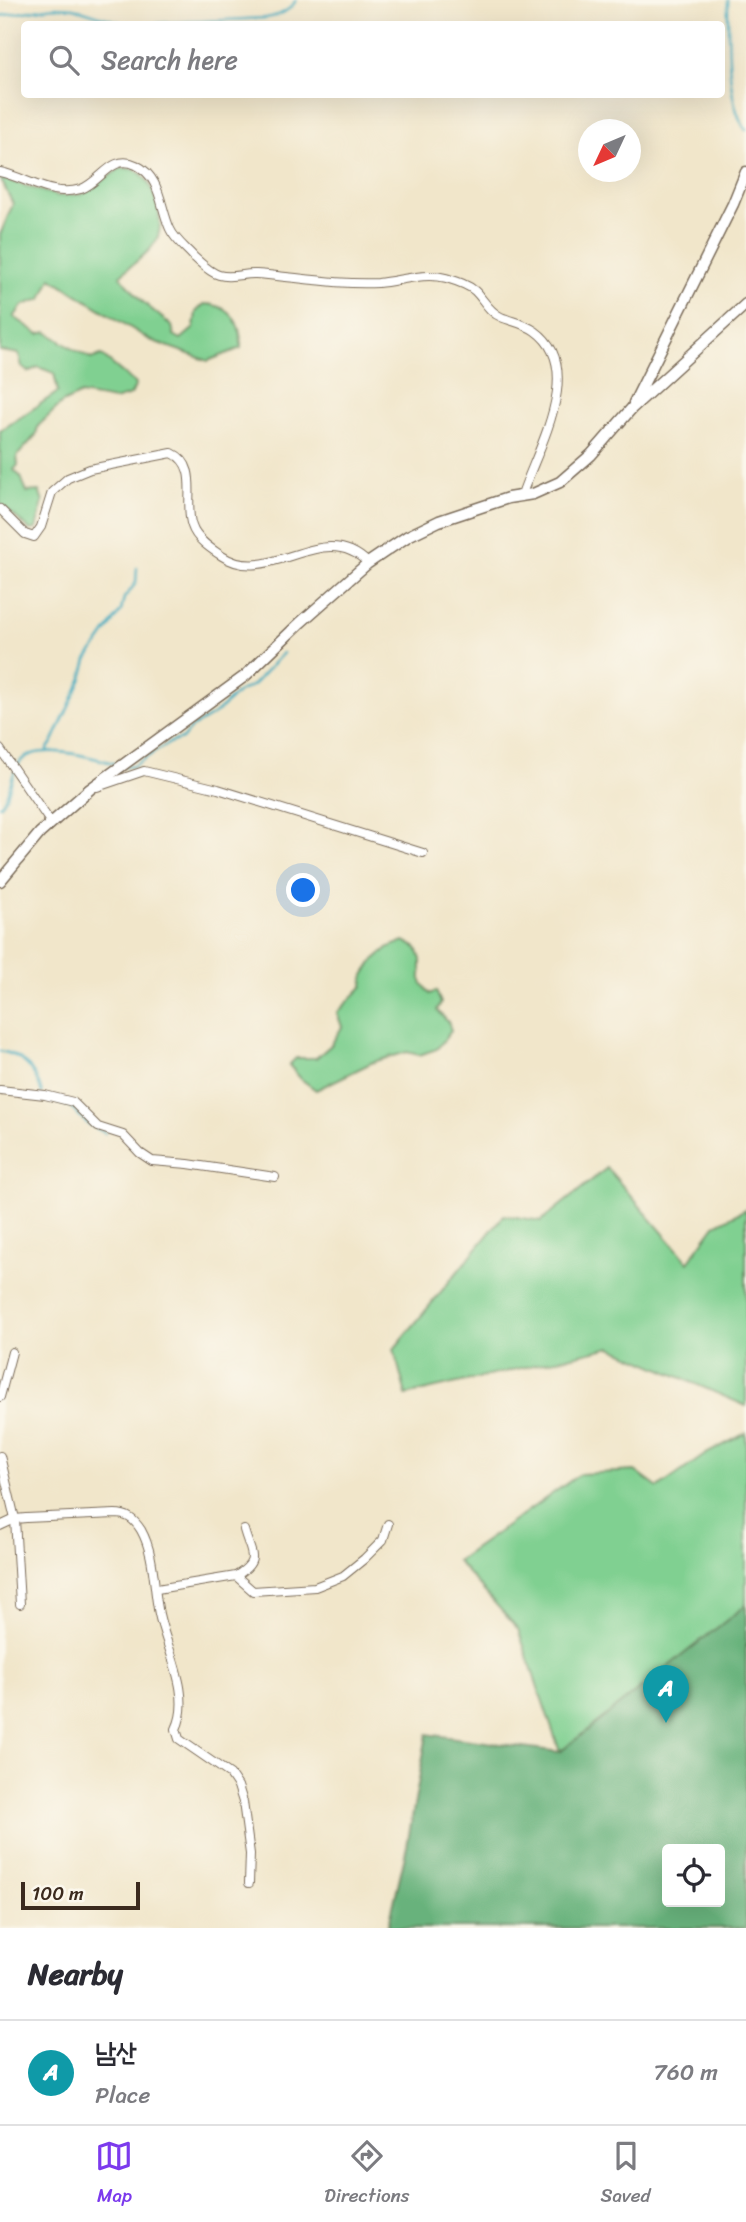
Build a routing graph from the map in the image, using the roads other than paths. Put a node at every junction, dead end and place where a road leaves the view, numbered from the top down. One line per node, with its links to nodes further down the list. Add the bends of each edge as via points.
1 (0, 172): 5 (street, via 54,191 84,188 118,163 140,167 155,183 177,239 216,275 373,283 426,276 471,288 493,312 537,331 557,359 556,400)
2 (746, 172): 4 (main road)
3 (746, 304): 4 (main road)
4 (632, 408): 5 (main road, via 577,469 546,490)
5 (521, 497): 7 (main road, via 439,521)
6 (0, 509): 7 (street, via 34,537 52,492 68,478 90,469 172,453 189,473 192,526 200,539 224,557 264,563 327,546 351,549)
7 (368, 563): 9 (main road, via 245,676)
8 (0, 749): 10 (street)
9 (90, 789): 10 (main road); 11 (street, via 144,771 218,789)
10 (51, 823): 12 (main road)
11 (423, 853)
12 (0, 881)
13 (0, 1090): 14 (street, via 73,1102 98,1127 123,1135 152,1161)
14 (275, 1177)
15 (12, 1352): 16 (street)
16 (2, 1374): 17 (street)
17 (0, 1396)
18 (0, 1456): 19 (street)
19 (15, 1519): 21 (street); 24 (street, via 125,1514 142,1532); 25 (street)
20 (388, 1524): 23 (street, via 383,1540 364,1559 343,1576 315,1587 253,1591)
21 (0, 1526)
22 (244, 1530): 23 (street, via 253,1560)
23 (236, 1576): 24 (street)
24 (157, 1589): 26 (street, via 180,1692 179,1739 230,1774 238,1786 250,1854)
25 (20, 1604)
26 (249, 1883)

